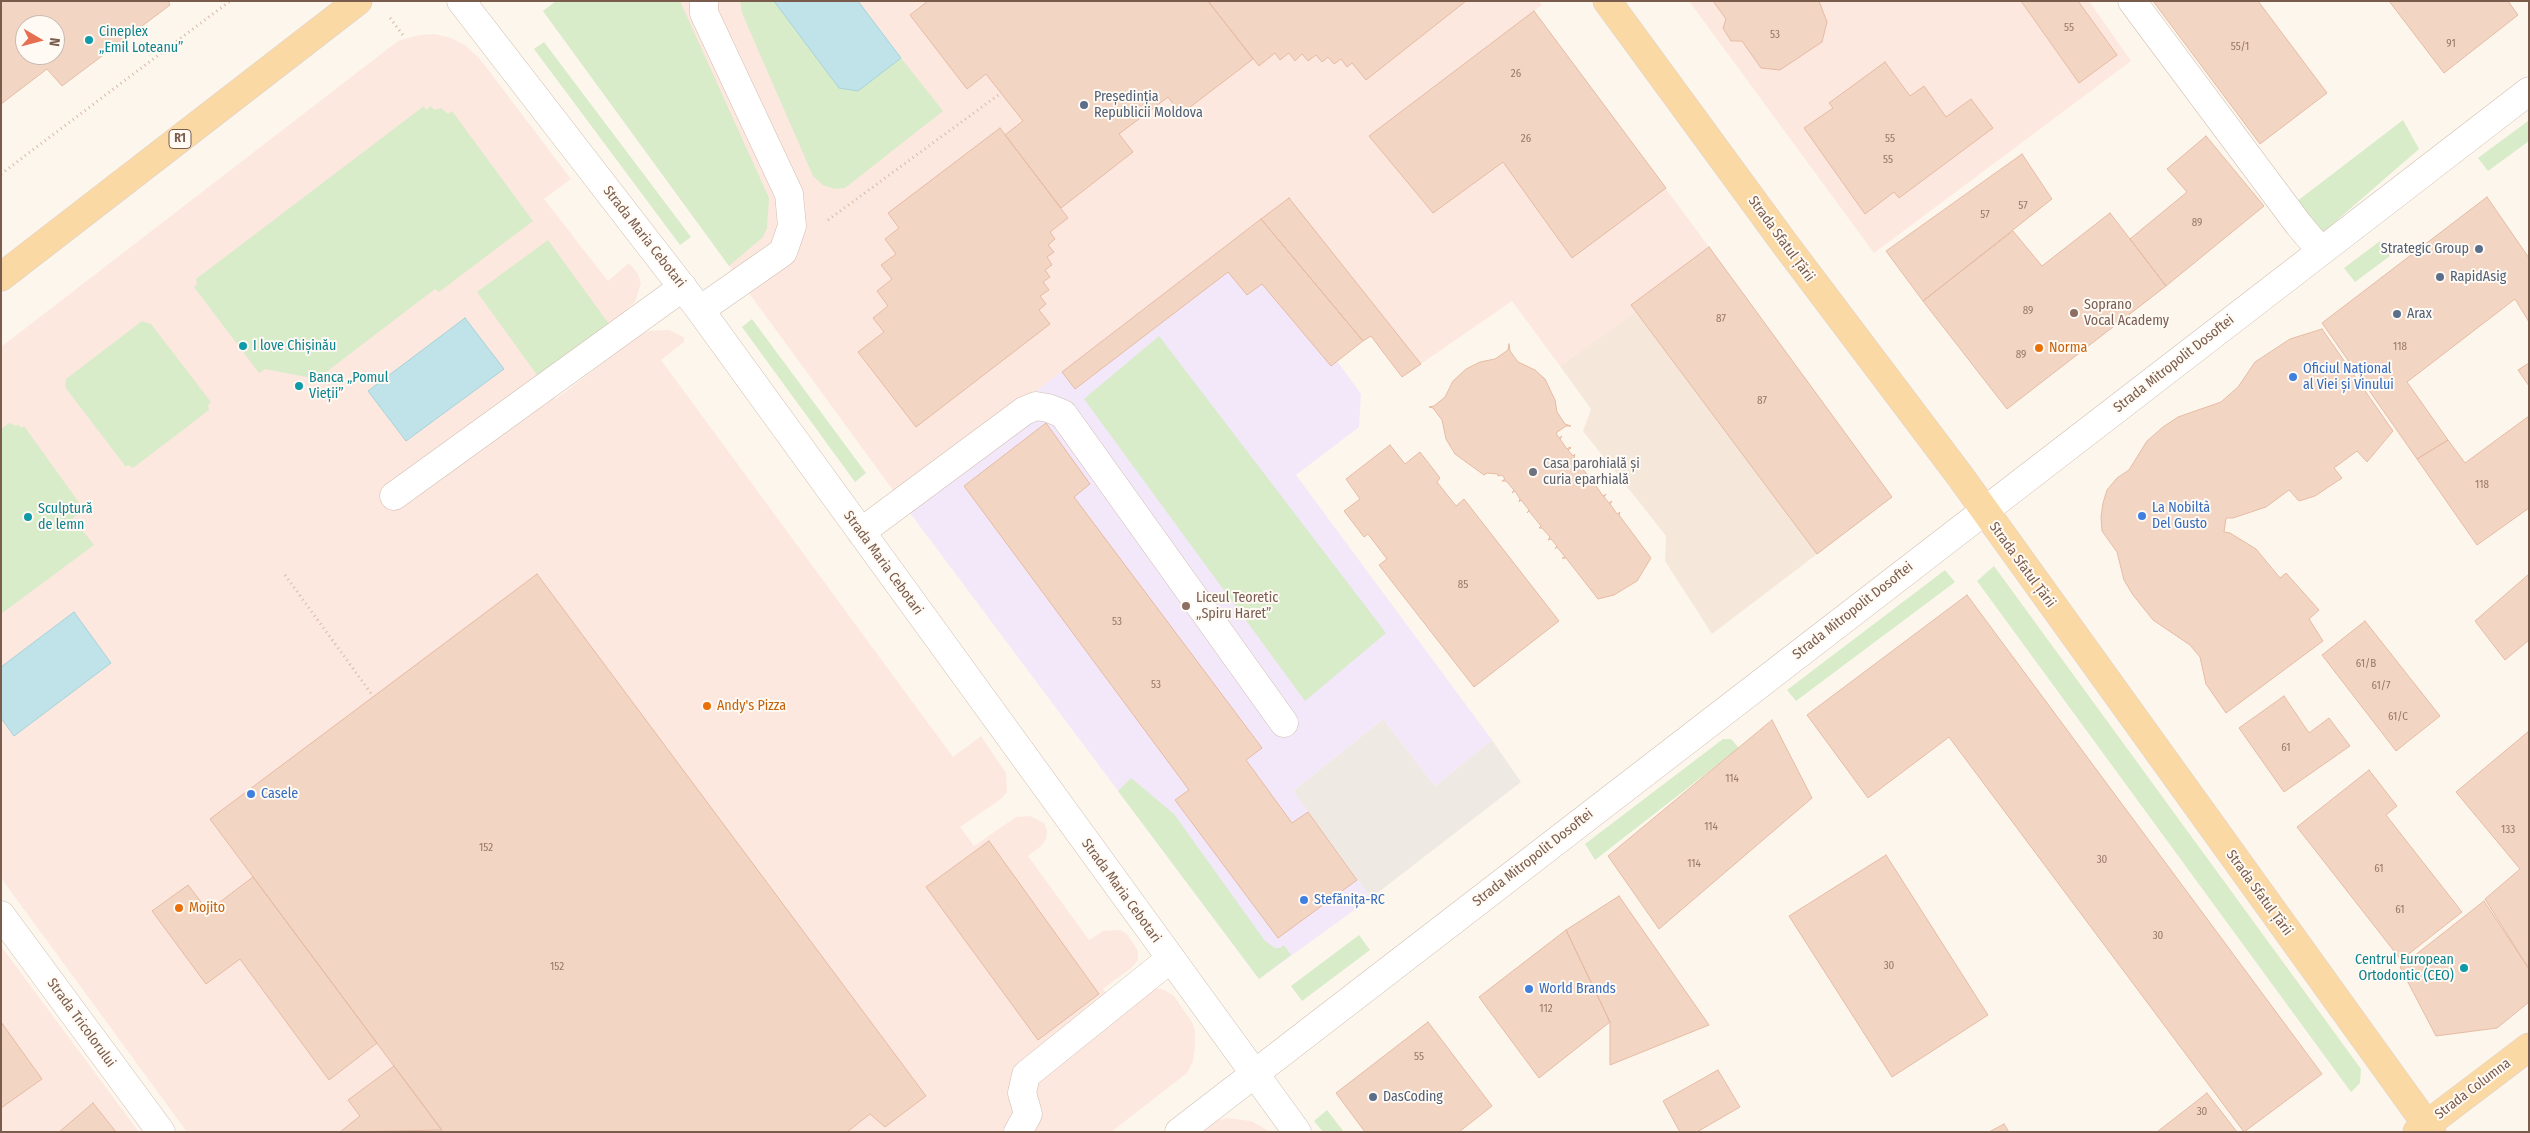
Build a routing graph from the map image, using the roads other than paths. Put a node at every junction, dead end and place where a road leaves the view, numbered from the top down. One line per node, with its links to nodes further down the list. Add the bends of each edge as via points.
1 (358, 1): 8 (main road, R1)
2 (461, 1): 9 (street, Strada Maria Cebotari)
3 (704, 1): 10 (street, via 708,21 786,187 792,226 783,252)
4 (1607, 1): 12 (main road, Strada Sfatul Țării)
5 (2132, 1): 7 (street, via 2293,217)
6 (2529, 91): 7 (street, Strada Mitropolit Dosoftei)
7 (2322, 251): 12 (street, Strada Mitropolit Dosoftei)
8 (1, 277)
9 (683, 288): 10 (street, Strada Maria Cebotari); 11 (street)
10 (700, 310): 13 (street, Strada Maria Cebotari)
11 (394, 496)
12 (1983, 511): 18 (street, Strada Mitropolit Dosoftei); 19 (main road, Strada Sfatul Țării)
13 (861, 532): 14 (street, via 1024,412 1036,406 1063,414); 16 (street, Strada Maria Cebotari)
14 (1284, 723)
15 (1, 915): 20 (street, Strada Tricolorului)
16 (1170, 959): 18 (street, Strada Maria Cebotari); 21 (street, via 1026,1075 1022,1093 1028,1114)
17 (2529, 1047): 19 (main road, Strada Columna)
18 (1254, 1074): 22 (street, Strada Mitropolit Dosoftei); 23 (street, Strada Maria Cebotari)
19 (2425, 1129)
20 (161, 1132)
21 (1018, 1132)
22 (1179, 1132)
23 (1297, 1132)

